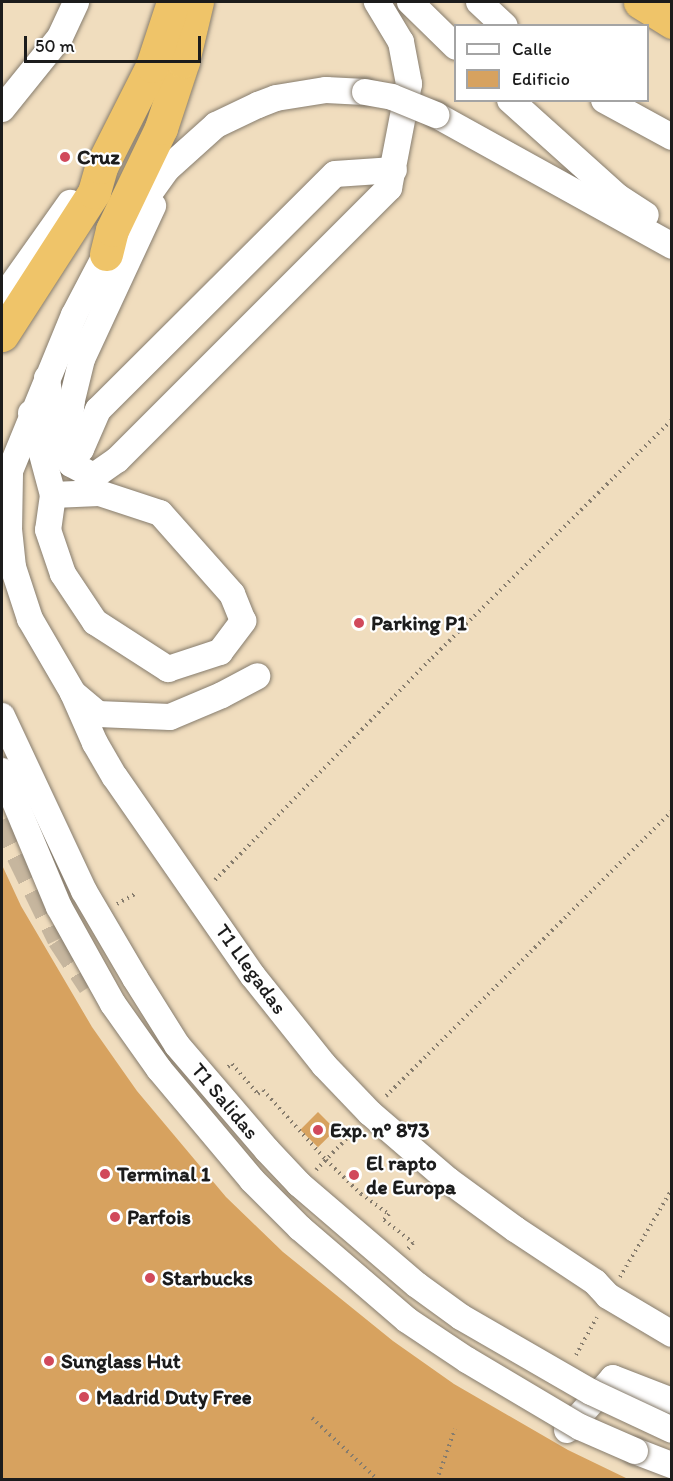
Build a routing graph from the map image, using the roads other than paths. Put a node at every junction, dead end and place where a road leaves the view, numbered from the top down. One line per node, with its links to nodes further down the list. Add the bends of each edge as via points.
1 (76, 2): 13 (street, via 60,37)
2 (173, 2): 15 (highway, via 152,66)
3 (197, 2): 20 (highway, via 161,128 112,230)
4 (377, 2): 17 (street, via 401,42 409,84)
5 (410, 2): 10 (street)
6 (478, 2): 9 (street)
7 (640, 2): 8 (highway)
8 (672, 22)
9 (503, 24)
10 (454, 44)
11 (512, 102): 18 (street, via 618,197)
12 (608, 102): 14 (street)
13 (2, 109)
14 (672, 138)
15 (102, 167): 21 (street, via 82,186); 22 (highway, via 94,192)
16 (167, 169): 19 (street, bridge, via 216,125 276,98 326,90 365,92 392,97 436,115); 20 (street, T1 Llegadas); 25 (street, via 82,359 69,428)
17 (394, 170): 25 (street, via 334,174 98,411); 26 (street, via 389,188)
18 (672, 231)
19 (672, 246)
20 (105, 254): 23 (street, T1 Llegadas)
21 (2, 299)
22 (2, 335)
23 (46, 378): 24 (street, T1 Llegadas); 26 (street, via 55,439 71,464 94,476)
24 (32, 413): 27 (street, T1 Llegadas); 28 (street)
25 (81, 449): 26 (street)
26 (117, 460)
27 (6, 482): 29 (street, T1 Llegadas)
28 (53, 495): 30 (street); 30 (street, via 99,493 160,513 232,594 243,621 220,652 168,669 94,621 63,574)
29 (9, 529): 30 (street); 32 (street, T1 Llegadas, via 13,567 30,619)
30 (48, 530)
31 (257, 676): 32 (street, via 170,717 99,714)
32 (73, 693): 35 (street, T1 Llegadas, via 95,743 149,830 179,866 253,976 366,1119 515,1229 595,1281 608,1296)
33 (2, 716): 38 (street, T1 Salidas, bridge, via 84,891 177,1045 299,1184 417,1285 461,1317 571,1381)
34 (2, 771): 39 (street, bridge, via 59,907 113,1004 159,1069 252,1180 300,1228 417,1327 580,1427)
35 (672, 1334)
36 (672, 1401): 37 (street, via 613,1378)
37 (567, 1430)
38 (672, 1430)
39 (672, 1465)

